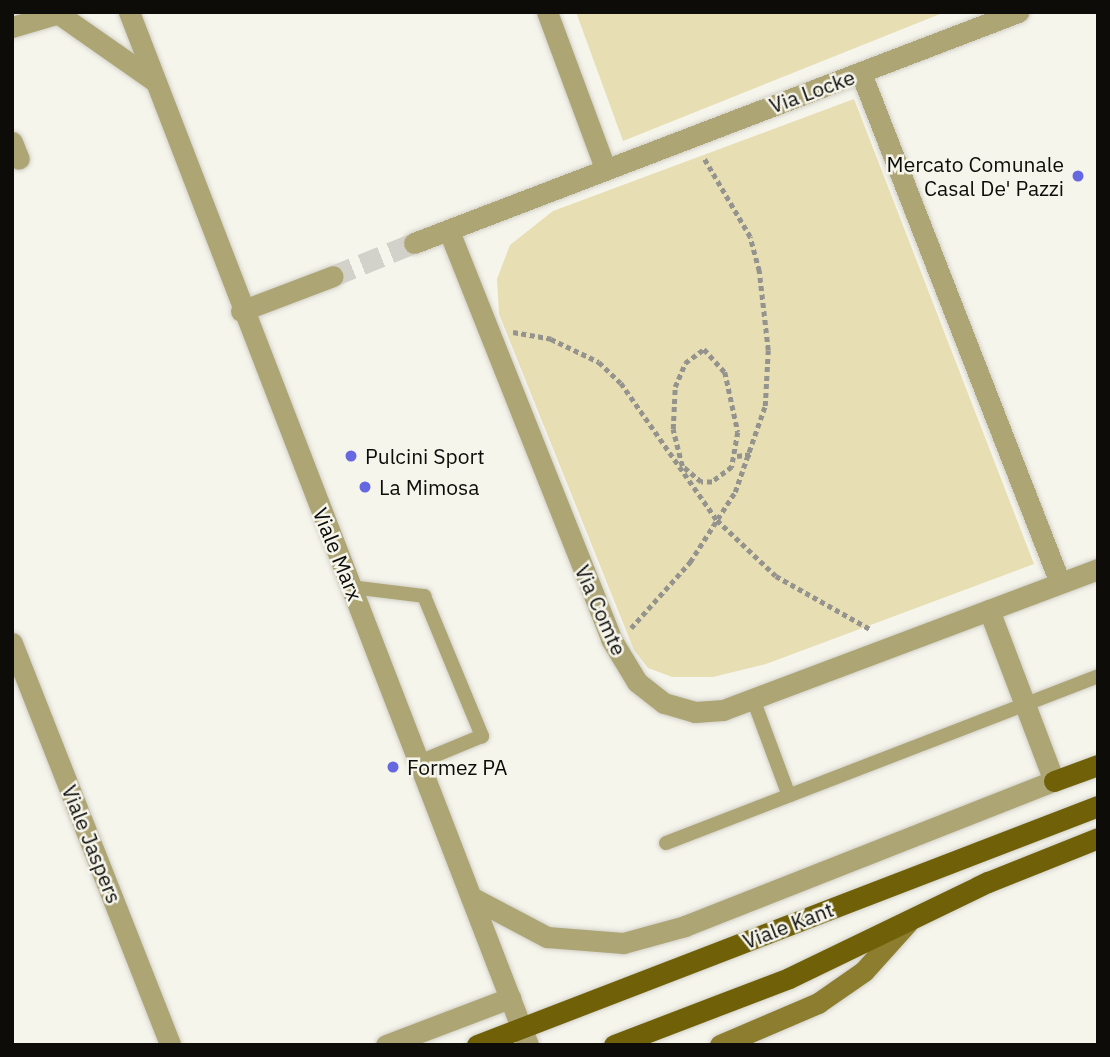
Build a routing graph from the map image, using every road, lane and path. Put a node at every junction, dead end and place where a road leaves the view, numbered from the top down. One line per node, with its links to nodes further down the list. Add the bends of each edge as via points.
1 (128, 12): 7 (street, Viale Marx)
2 (547, 12): 9 (street)
3 (1018, 12): 6 (street, Via Locke)
4 (59, 13): 5 (street); 7 (street)
5 (12, 27)
6 (861, 73): 8 (street, Via Locke); 21 (street)
7 (154, 82): 13 (street, Viale Marx)
8 (686, 138): 9 (street, Via Locke); 15 (path, via 733,205 759,271 768,350 765,406)
9 (604, 168): 10 (street, Via Locke)
10 (449, 231): 11 (street, Via Locke); 14 (street, Via Comte)
11 (414, 243)
12 (332, 276): 13 (street)
13 (241, 310): 22 (street, Viale Marx)
14 (485, 326): 17 (path, via 551,339 598,362 621,383); 26 (street, Via Comte)
15 (752, 454): 16 (path); 19 (path)
16 (737, 456): 18 (path, via 712,482 701,482); 18 (path, via 725,372 704,349 685,363 675,387 673,429)
17 (673, 465): 18 (path); 19 (path)
18 (682, 466)
19 (718, 520): 25 (path, via 806,596); 26 (path)
20 (1098, 569): 21 (street, Via Comte)
21 (1060, 583): 23 (street, Via Comte)
22 (351, 587): 30 (street, Viale Marx); 30 (lane, via 424,596 482,736)
23 (989, 610): 25 (street, Via Comte); 29 (street)
24 (12, 643): 41 (street, Viale Jaspers)
25 (898, 644): 28 (street, Via Comte)
26 (616, 648): 28 (street, Via Comte, via 650,695 678,709 709,713)
27 (1098, 676): 29 (lane)
28 (753, 699): 33 (lane)
29 (1024, 704): 32 (street); 33 (lane)
30 (419, 762): 37 (street, Viale Marx)
31 (1098, 765): 32 (main road)
32 (1055, 781): 37 (street, Viale Kant, via 685,926 623,943 547,937)
33 (789, 796): 36 (lane)
34 (1098, 806): 40 (main road, Viale Kant)
35 (1098, 838): 38 (main road)
36 (666, 843)
37 (471, 897): 39 (street, Viale Marx)
38 (908, 922): 44 (main road, via 789,978); 45 (street, via 864,971 818,1003)
39 (510, 998): 40 (street, Viale Marx); 42 (street)
40 (524, 1036): 43 (main road, Viale Kant)
41 (170, 1045)
42 (386, 1045)
43 (477, 1045)
44 (614, 1045)
45 (720, 1045)

